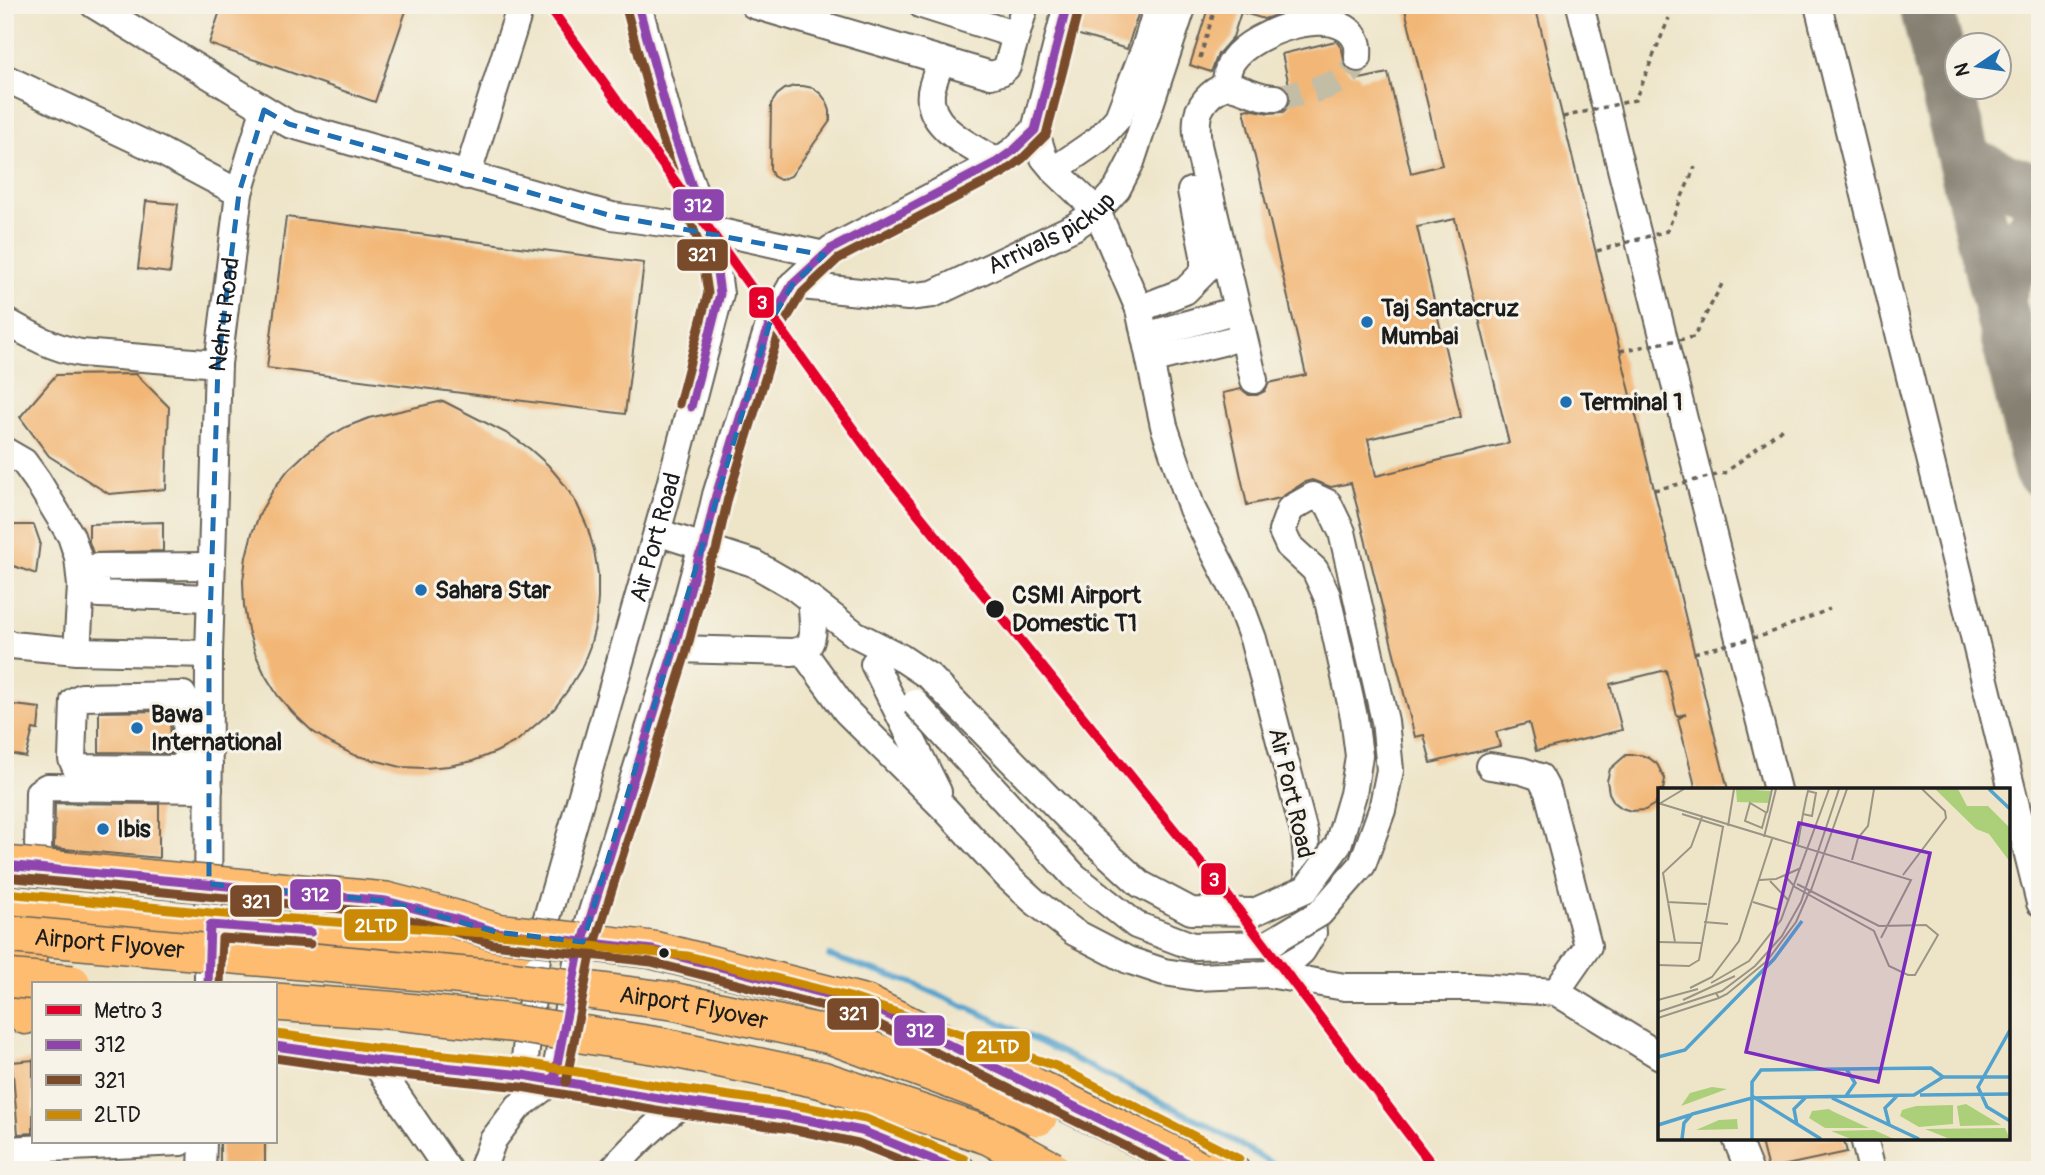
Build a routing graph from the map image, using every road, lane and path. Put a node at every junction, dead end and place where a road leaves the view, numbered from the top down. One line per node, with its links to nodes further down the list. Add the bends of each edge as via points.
1 (94, 5): 22 (street)
2 (521, 5): 28 (street)
3 (637, 5): 31 (street, Air Port Road, via 671,126)
4 (754, 5): 17 (street)
5 (922, 5): 15 (street)
6 (1025, 5): 15 (street)
7 (1067, 5): 24 (street)
8 (1158, 5): 27 (street, Arrivals pickup, via 1118,118 1099,139)
9 (1183, 5): 30 (street, Arrivals pickup, via 1131,162 1117,189)
10 (1216, 5): 18 (path)
11 (1580, 5): 65 (street)
12 (1818, 5): 69 (street)
13 (1312, 13): 16 (street, via 1349,30 1356,39); 20 (street, via 1241,51 1227,70)
14 (1669, 19): 23 (path, bridge, via 1635,100)
15 (1016, 34): 17 (street, via 1007,67 1001,72 984,74)
16 (1358, 58)
17 (941, 60): 25 (street, via 931,94 937,118 947,130)
18 (1199, 70): 36 (street, via 1187,108 1184,141 1204,272 1185,291)
19 (5, 78): 29 (street)
20 (1225, 86): 21 (street); 37 (street, via 1215,90 1199,111 1196,134)
21 (1275, 98)
22 (264, 110): 28 (street, via 289,124); 29 (street, Nehru Road)
23 (1563, 117)
24 (1035, 131): 25 (street, Air Port Road); 27 (street, Arrivals pickup, via 1044,158)
25 (997, 162): 33 (street, Air Port Road)
26 (1696, 167): 32 (path, bridge, via 1667,231)
27 (1054, 170): 30 (street, Air Port Road)
28 (467, 176): 31 (street, via 612,216)
29 (240, 193): 42 (street, Nehru Road)
30 (1097, 211): 35 (street, Arrivals pickup, via 1074,227 933,294 908,297); 36 (street, Air Port Road)
31 (707, 229): 33 (street); 47 (street, Air Port Road, via 720,294)
32 (1597, 251)
33 (824, 255): 35 (street, Air Port Road)
34 (1722, 284): 41 (path, bridge, via 1694,337)
35 (792, 285): 48 (street, Air Port Road, via 769,325)
36 (1139, 309): 40 (street, Air Port Road)
37 (1237, 310): 39 (street); 40 (street)
38 (5, 321): 42 (street, via 46,343 81,353)
39 (1243, 337): 40 (street); 43 (street)
40 (1147, 348): 75 (street, Air Port Road, via 1164,426 1192,509 1237,596 1253,639 1305,836 1313,933 1302,951)
41 (1620, 351)
42 (218, 364): 49 (street, Nehru Road)
43 (1254, 380)
44 (1784, 427): 46 (path, bridge, via 1725,473)
45 (5, 451): 57 (street, via 24,462 71,536 81,586)
46 (1654, 489)
47 (657, 532): 48 (street); 73 (street, Air Port Road)
48 (704, 547): 51 (street, via 753,563); 55 (street, Air Port Road)
49 (211, 566): 50 (street, Nehru Road); 50 (street, via 95,569 99,594)
50 (210, 598): 60 (street, Nehru Road)
51 (811, 599): 53 (street); 56 (street, via 812,641)
52 (1830, 609): 59 (path, bridge, via 1765,635)
53 (855, 634): 61 (street); 61 (street, bridge, via 930,677 1071,821 1140,884 1192,911 1254,912 1306,889 1338,845 1359,756 1327,596 1315,570 1289,545 1282,531 1290,509 1313,496 1328,503 1342,532 1385,721 1390,770 1382,810 1362,864 1320,913 1268,944 1192,946 1136,925 1074,876)
54 (7, 645): 57 (street)
55 (674, 649): 56 (street); 74 (street, Air Port Road)
56 (802, 650): 66 (street, via 846,710)
57 (77, 651): 58 (street)
58 (162, 653): 60 (street); 62 (street)
59 (1694, 653)
60 (209, 654): 64 (street, Nehru Road)
61 (874, 664): 66 (street)
62 (161, 695): 64 (street, via 185,698); 64 (street, via 76,699 73,763 76,768 182,769)
63 (1490, 766): 79 (street, via 1540,777 1548,792 1588,946)
64 (201, 774): 68 (street, Nehru Road); 68 (street, via 47,787 39,792 38,853 47,864)
65 (1776, 788)
66 (946, 810): 75 (street, via 1034,901 1074,932 1128,960 1164,972 1197,976)
67 (5, 865): 99 (highway, bridge, via 386,901 496,932 653,950 866,1004)
68 (209, 867): 71 (street, Nehru Road)
69 (2040, 903)
70 (20, 907): 71 (main road); 81 (main road)
71 (209, 925): 73 (main road); 78 (street, Nehru Road)
72 (5, 934): 98 (highway, Airport Flyover, bridge, via 510,980 671,1001 830,1035 997,1097)
73 (538, 949): 74 (main road); 85 (street, Air Port Road)
74 (578, 957): 85 (street, Air Port Road); 100 (main road, via 685,968 846,1009 1052,1078)
75 (1268, 974): 79 (street, via 1345,987 1475,986)
76 (5, 978): 77 (highway, Airport Flyover, bridge)
77 (50, 982)
78 (208, 982)
79 (1556, 992): 83 (street)
80 (276, 1002): 97 (highway, Airport Flyover, bridge, via 510,1023 665,1046 822,1080 989,1136)
81 (21, 1018)
82 (276, 1046): 84 (main road)
83 (1658, 1055)
84 (373, 1060): 85 (main road); 93 (street)
85 (539, 1077): 86 (main road); 94 (street, via 493,1140)
86 (685, 1102): 95 (street, via 634,1144); 96 (main road, via 862,1131)
87 (1737, 1140): 101 (street)
88 (1864, 1140): 102 (street)
89 (137, 1144): 91 (street)
90 (203, 1144): 92 (street)
91 (5, 1150)
92 (202, 1170)
93 (448, 1170)
94 (482, 1170)
95 (612, 1170)
96 (959, 1170)
97 (1052, 1170)
98 (1145, 1170)
99 (1198, 1170)
100 (1233, 1170)
101 (1749, 1170)
102 (1871, 1170)

